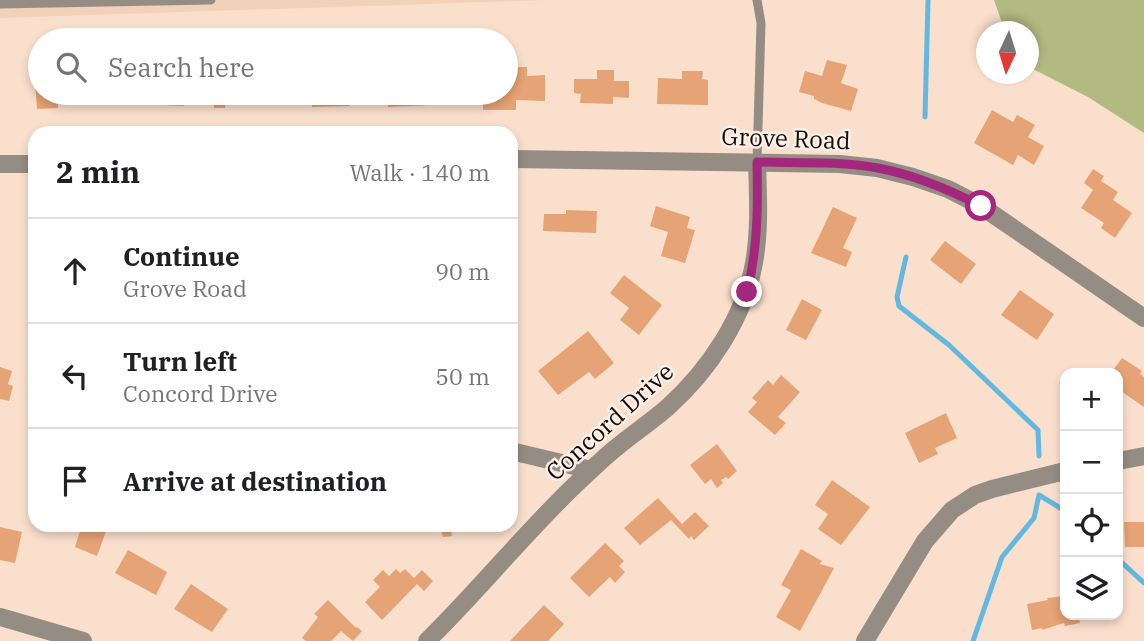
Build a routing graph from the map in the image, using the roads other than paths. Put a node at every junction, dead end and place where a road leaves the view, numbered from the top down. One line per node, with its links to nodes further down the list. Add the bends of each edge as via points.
1 (208, 0): 4 (lane)
2 (757, 0): 7 (lane, via 761,23)
3 (95, 1): 4 (lane); 5 (lane)
4 (150, 1)
5 (0, 4)
6 (518, 159): 7 (street, Grove Road)
7 (757, 162): 10 (street, Grove Road, via 877,168 948,189 981,206); 14 (street, Concord Drive, via 754,263 736,318 694,380)
8 (0, 164): 9 (street)
9 (28, 164)
10 (1144, 318)
11 (518, 453): 14 (street)
12 (1144, 456): 13 (street)
13 (1123, 460)
14 (591, 470): 18 (street, Concord Drive)
15 (1060, 472): 19 (street, via 992,489 952,510 925,541)
16 (0, 617): 17 (street)
17 (83, 641)
18 (427, 641)
19 (865, 641)

